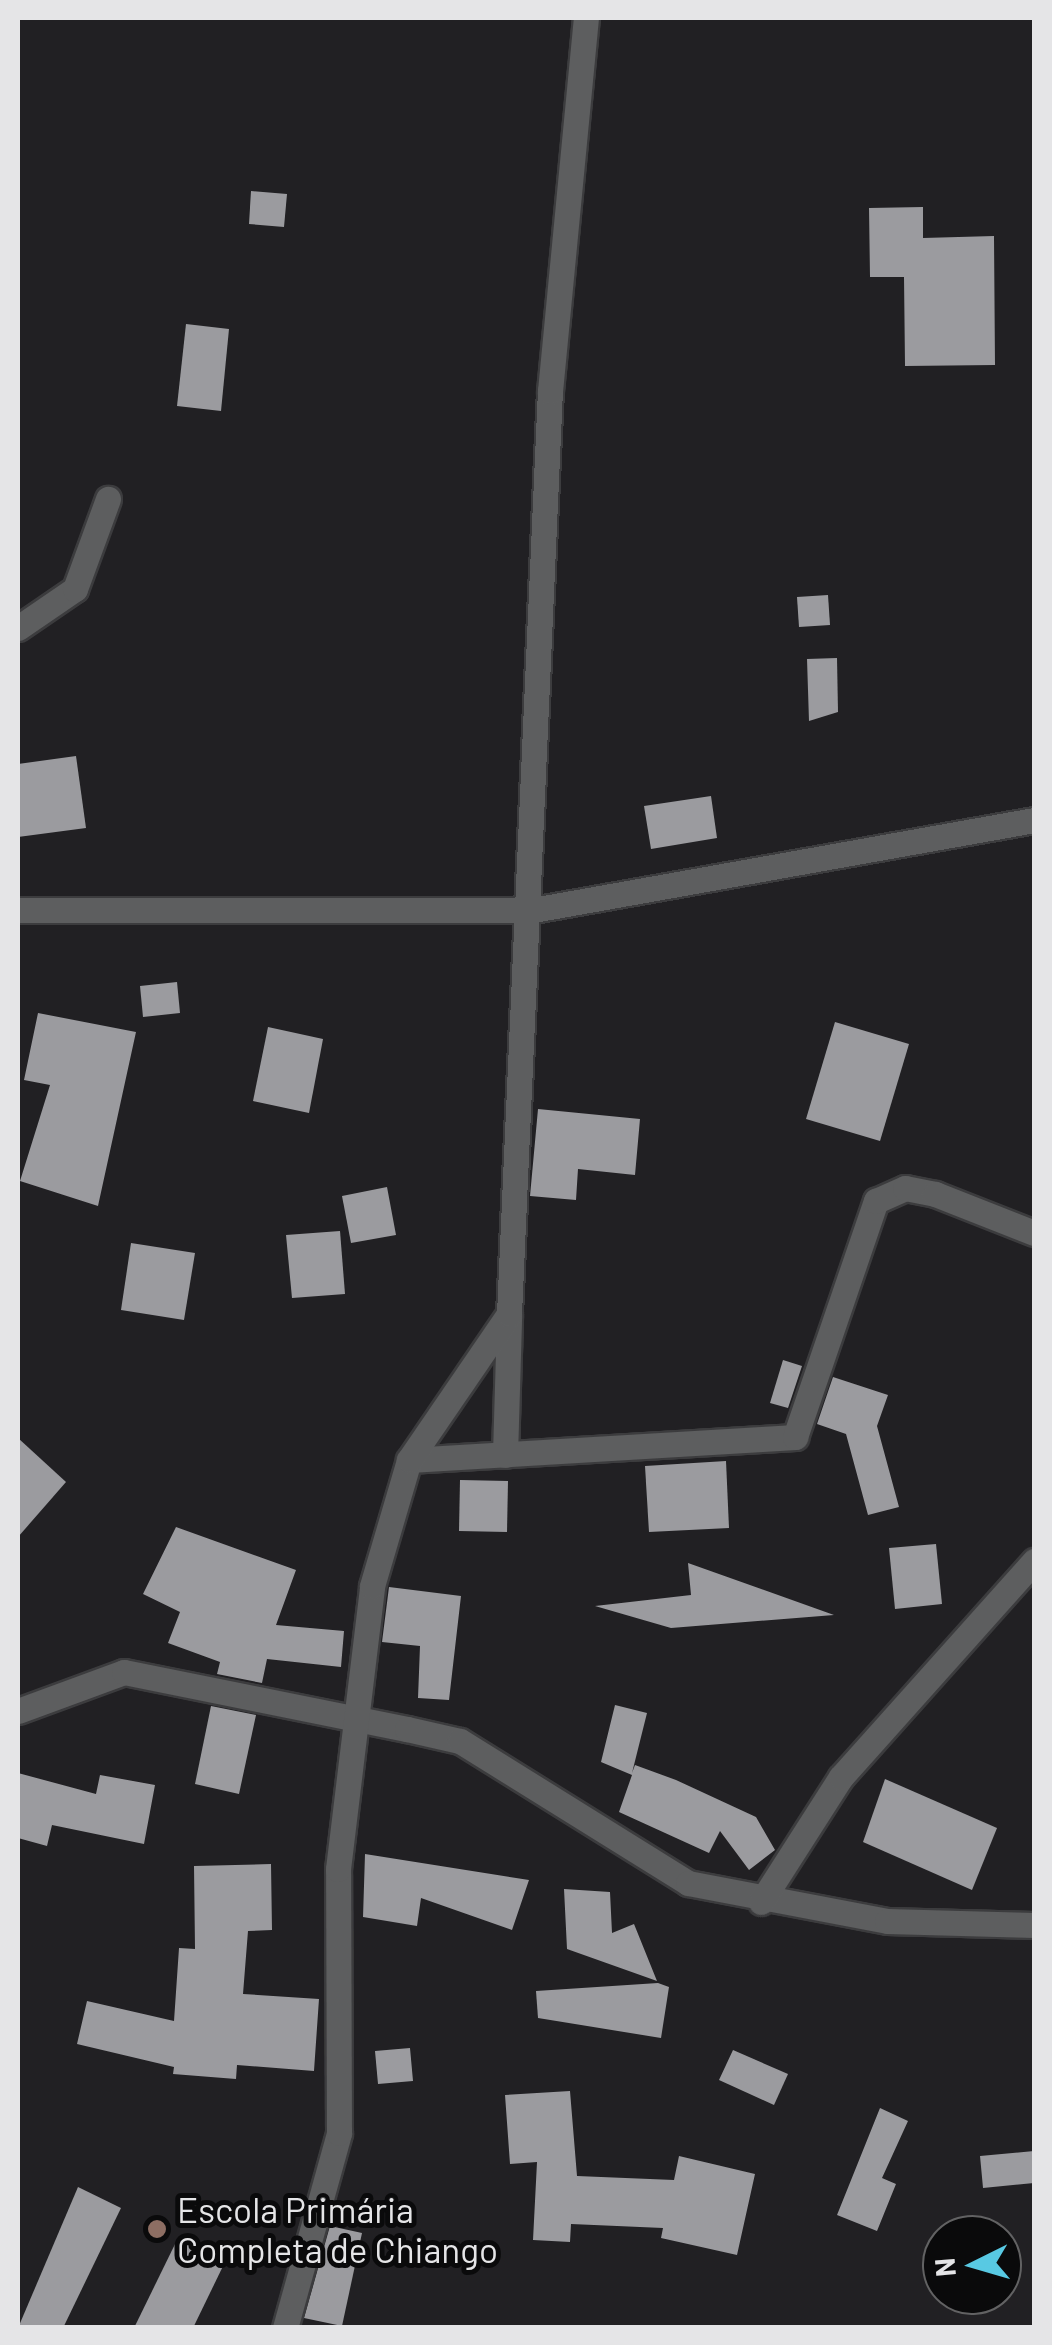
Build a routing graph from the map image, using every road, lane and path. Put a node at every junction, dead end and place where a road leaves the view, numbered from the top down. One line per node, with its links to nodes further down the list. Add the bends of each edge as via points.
1 (586, 18): 6 (street, via 550,391)
2 (108, 499): 3 (street, via 75,590)
3 (18, 628)
4 (1034, 820): 6 (street)
5 (18, 910): 6 (street)
6 (533, 910): 8 (street)
7 (1034, 1232): 9 (street, via 905,1188 876,1201 795,1437)
8 (509, 1314): 9 (street); 10 (street)
9 (505, 1455): 10 (street)
10 (409, 1460): 13 (street, via 372,1586)
11 (1034, 1561): 14 (street, via 852,1763)
12 (18, 1711): 13 (street, via 124,1672)
13 (355, 1723): 14 (street, via 460,1741 688,1883); 16 (street, via 338,1869 340,2133)
14 (761, 1902): 15 (street, via 886,1922)
15 (1034, 1925)
16 (286, 2328)

